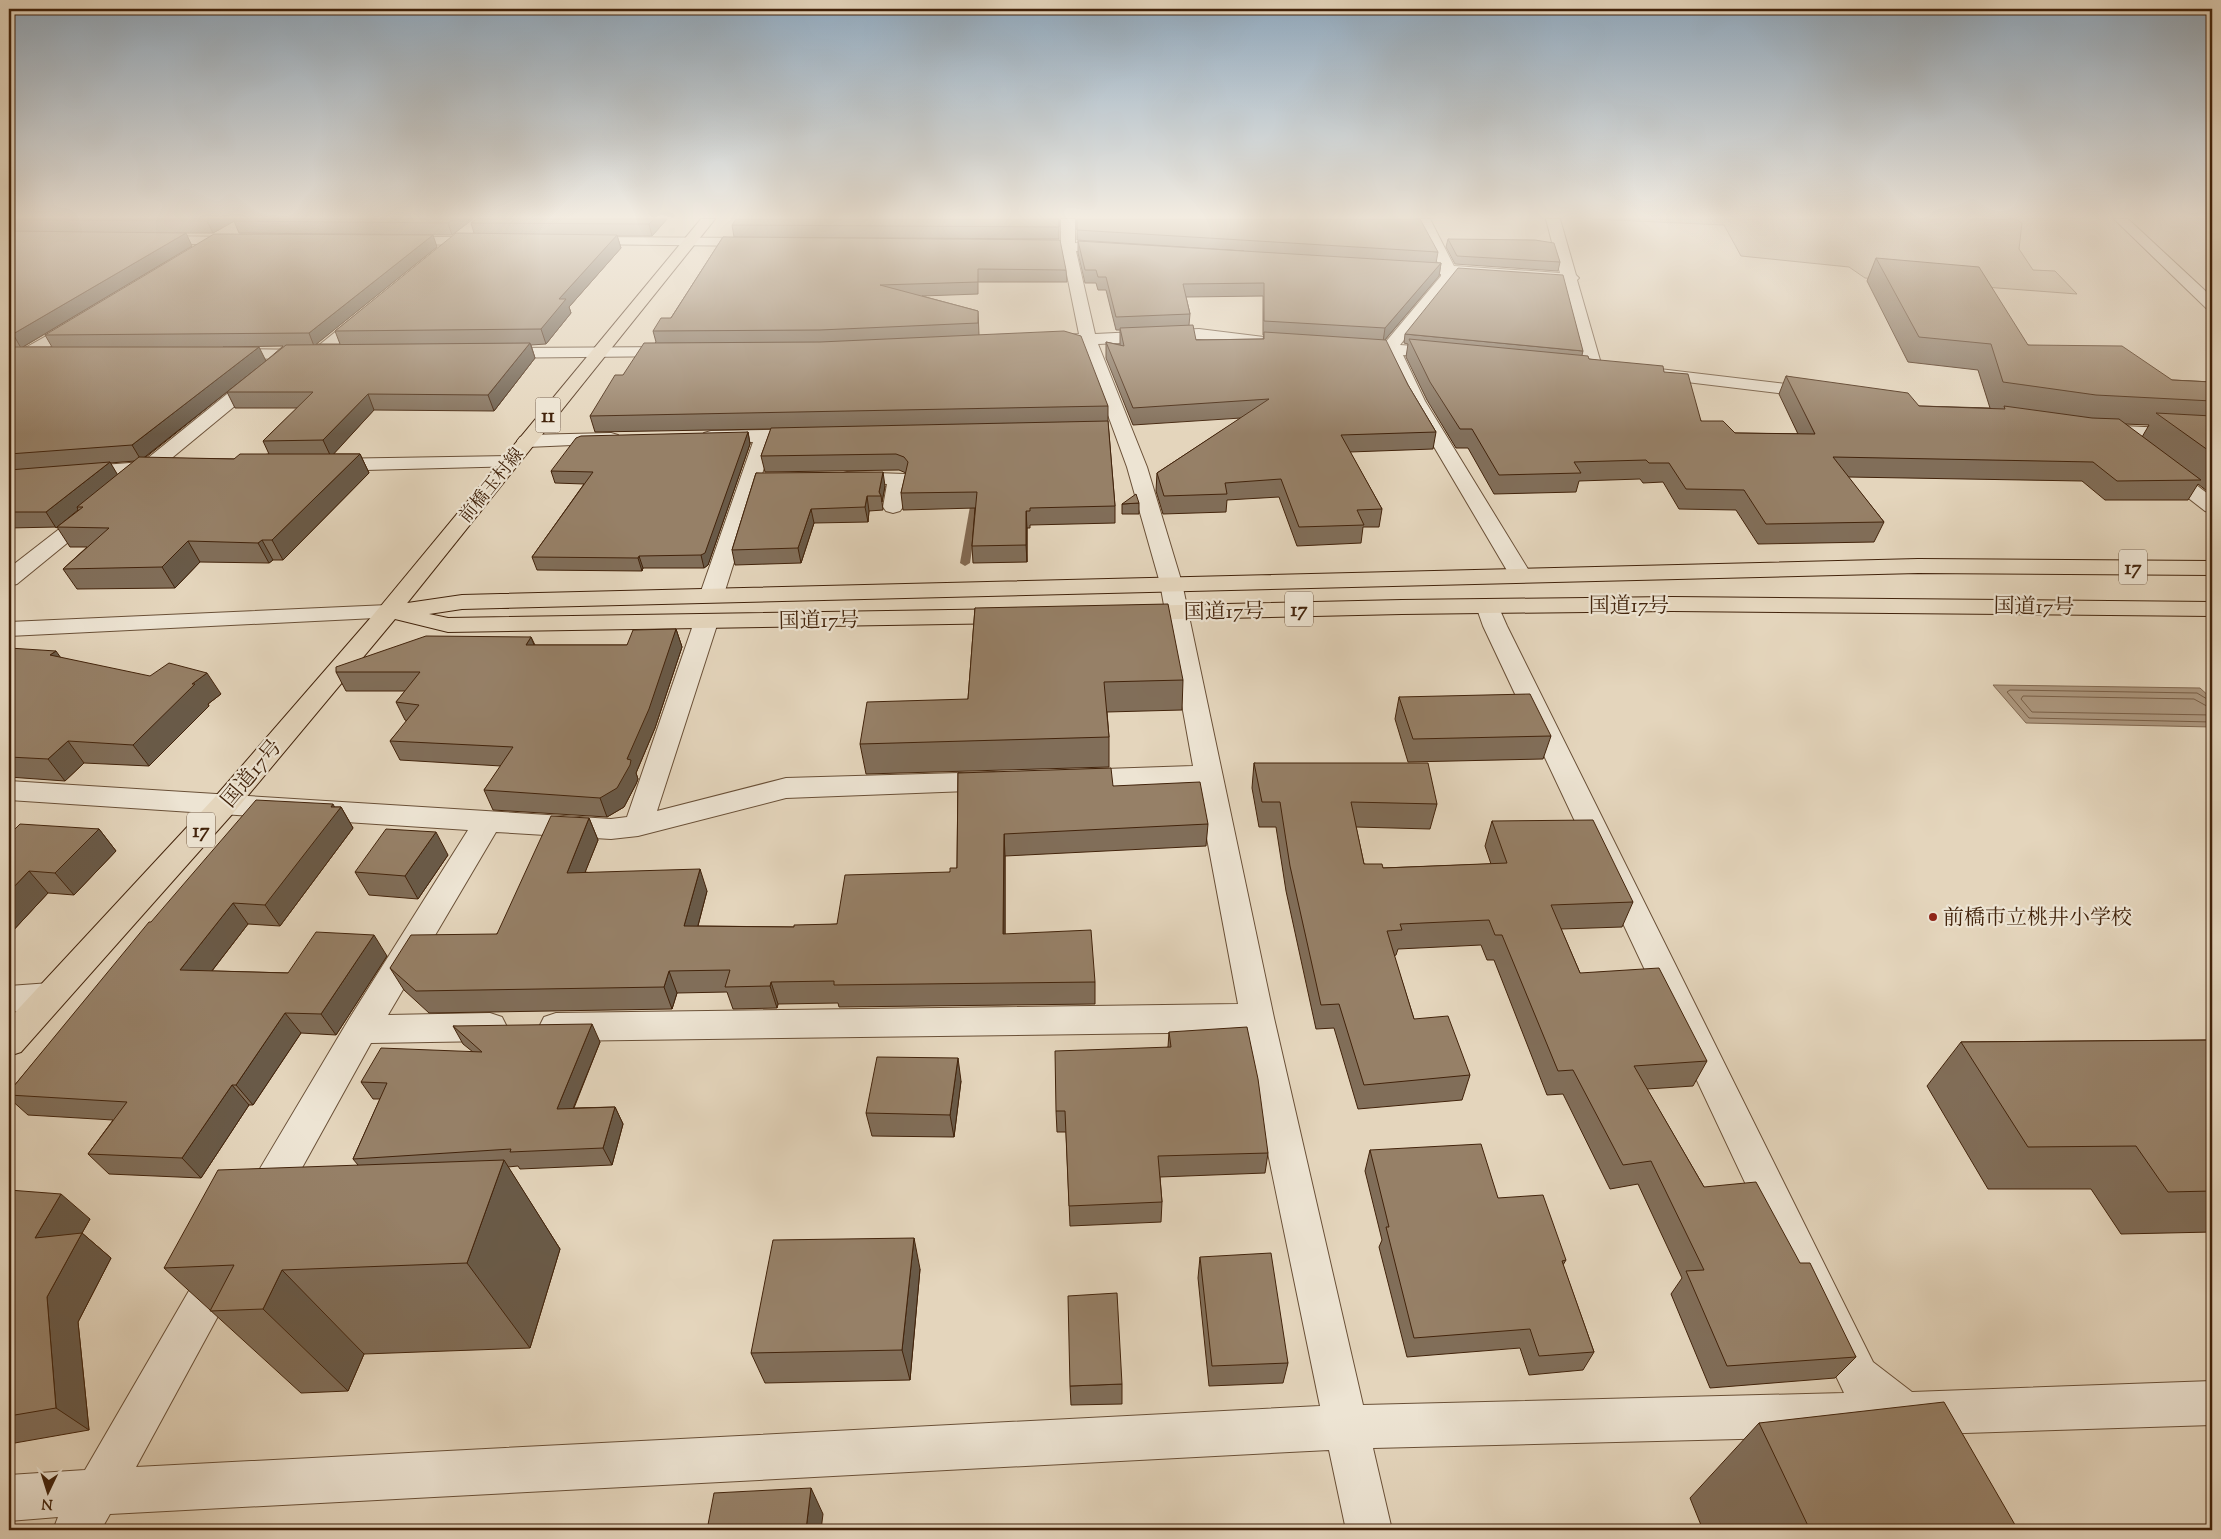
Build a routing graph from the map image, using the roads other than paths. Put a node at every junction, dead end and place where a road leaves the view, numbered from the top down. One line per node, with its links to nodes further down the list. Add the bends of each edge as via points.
1 (649, 291): 16 (main road, 前橋玉村線 / 11)
2 (1079, 291): 9 (street)
3 (1437, 291): 13 (street, via 1393,340)
4 (1573, 291): 26 (street)
5 (2197, 291): 7 (street)
6 (379, 304): 19 (street)
7 (2212, 305)
8 (90, 316): 21 (street)
9 (1088, 339): 10 (street); 11 (street, via 1199,334); 49 (street, via 1111,429 1137,467)
10 (1031, 341)
11 (1295, 345)
12 (1334, 346): 13 (street)
13 (1391, 349): 23 (street); 47 (street, via 1416,401)
14 (688, 352): 16 (street)
15 (478, 353): 16 (street)
16 (598, 353): 37 (main road, 前橋玉村線 / 11)
17 (209, 354): 18 (street)
18 (287, 354): 19 (street); 40 (street)
19 (318, 354): 20 (street)
20 (348, 354)
21 (16, 355): 22 (street); 24 (street)
22 (53, 355)
23 (1459, 355)
24 (9, 364)
25 (1574, 365): 26 (street)
26 (1593, 367): 27 (street)
27 (1613, 369)
28 (1632, 371): 29 (street)
29 (1838, 395)
30 (2081, 429): 31 (street)
31 (2115, 432): 34 (street); 45 (street)
32 (824, 435): 33 (street)
33 (765, 436): 35 (street); 43 (street)
34 (2212, 436)
35 (695, 437)
36 (625, 438): 37 (street)
37 (527, 440): 38 (main road, 前橋玉村線 / 11)
38 (510, 462): 39 (street); 53 (main road, 前橋玉村線 / 11)
39 (308, 465)
40 (149, 467): 41 (street); 42 (street); 48 (street)
41 (179, 467)
42 (9, 478)
43 (750, 480): 44 (street, via 898,478); 50 (street)
44 (893, 507)
45 (2212, 507)
46 (2212, 568): 47 (main road, 国道17号 / 17, via 1918,566)
47 (1520, 574): 49 (main road, 国道17号 / 17)
48 (9, 579)
49 (1171, 583): 50 (main road, 国道17号 / 17); 54 (street)
50 (712, 594): 53 (main road, 国道17号 / 17, via 462,602)
51 (1488, 606): 52 (main road, 国道17号 / 17, via 1931,604); 54 (main road, 国道17号 / 17); 72 (street, via 1494,626 1858,1377)
52 (2212, 609)
53 (388, 612): 57 (main road, 国道17号, via 448,625); 58 (street); 63 (main road, 国道17号 / 17)
54 (1178, 612): 55 (main road, 国道17号 / 17); 59 (street)
55 (1114, 613)
56 (1030, 615): 57 (main road, 国道17号)
57 (706, 622): 65 (street)
58 (9, 629)
59 (1208, 775): 61 (street); 68 (street)
60 (1020, 780): 65 (street, via 786,788)
61 (1049, 780)
62 (9, 790): 63 (street)
63 (225, 804): 64 (street); 66 (main road, 国道17号 / 17)
64 (488, 821): 65 (street, via 611,829); 69 (street)
65 (638, 826)
66 (50, 996): 67 (street); 70 (main road, 国道17号 / 17)
67 (9, 999)
68 (1257, 1018): 69 (street); 73 (street)
69 (361, 1029): 74 (street)
70 (9, 1042)
71 (2212, 1403): 72 (street)
72 (1904, 1413): 73 (street)
73 (1346, 1427): 74 (street); 77 (street)
74 (97, 1492): 75 (street); 76 (street)
75 (9, 1498)
76 (76, 1530)
77 (1369, 1530)

